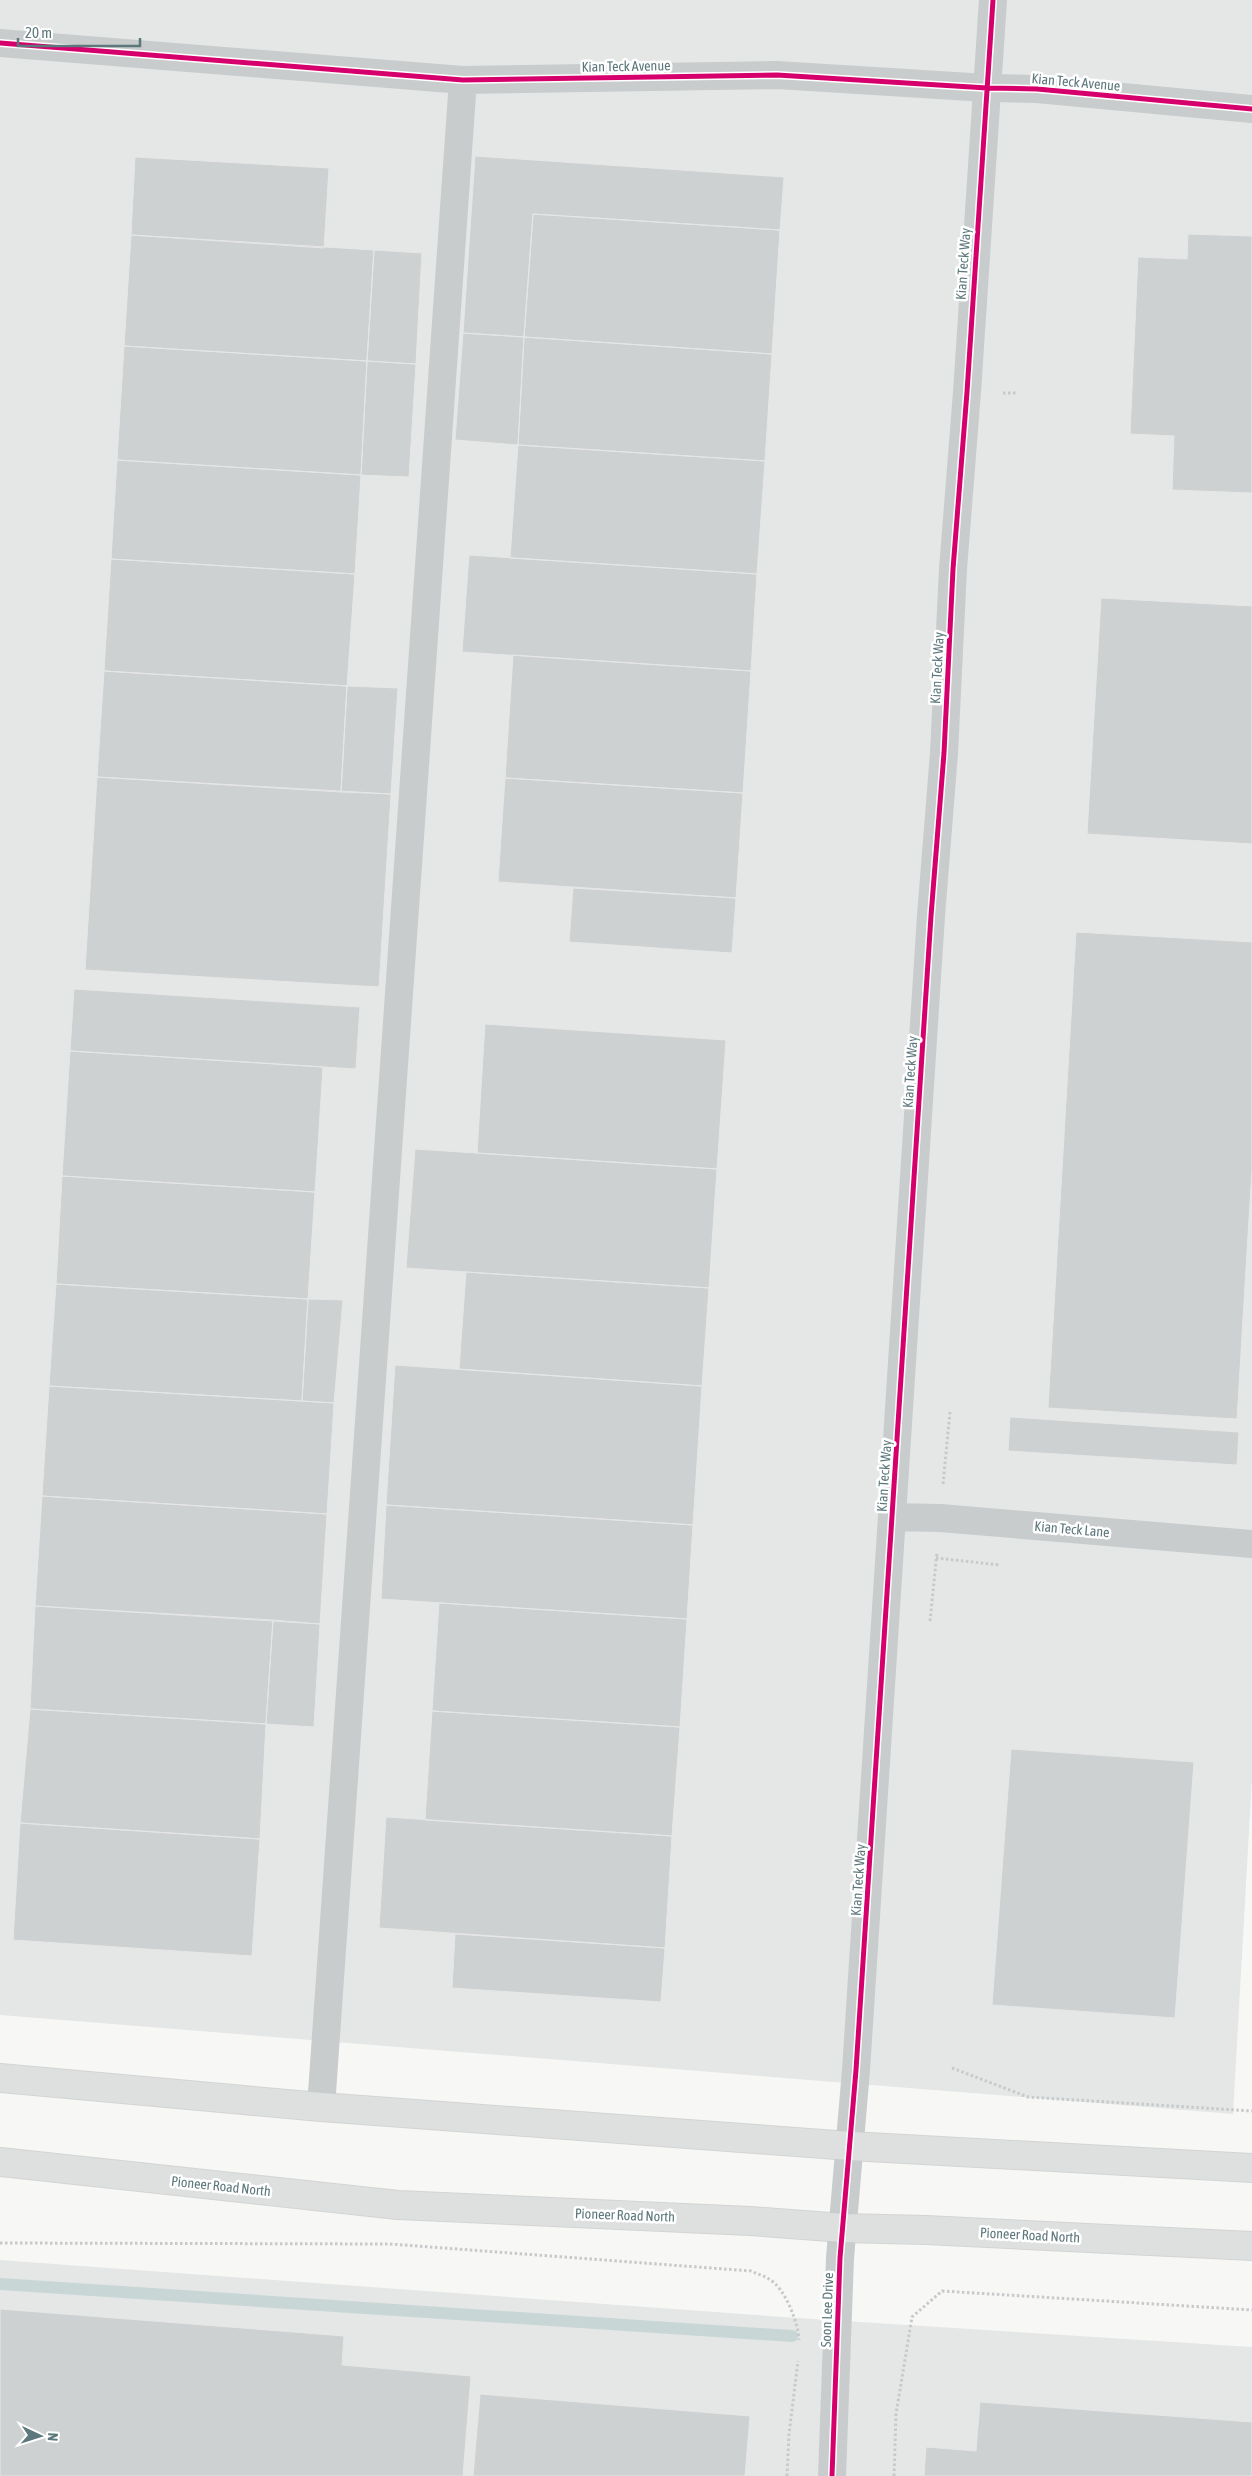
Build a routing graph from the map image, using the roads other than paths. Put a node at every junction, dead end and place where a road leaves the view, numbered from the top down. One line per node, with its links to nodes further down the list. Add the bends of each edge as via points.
1 (993, 0): 4 (street, Kian Teck Way)
2 (0, 43): 3 (street, Kian Teck Avenue)
3 (463, 80): 4 (street, Kian Teck Avenue, via 777,75); 9 (street)
4 (987, 88): 5 (street, Kian Teck Avenue, via 1037,89); 6 (street, Kian Teck Way, via 952,569 944,752)
5 (1252, 109)
6 (892, 1517): 7 (street, Kian Teck Lane, via 940,1518); 10 (street, Kian Teck Way)
7 (1252, 1544)
8 (0, 2078): 9 (main road)
9 (321, 2107): 10 (main road)
10 (850, 2146): 12 (main road); 13 (street, Soon Lee Drive)
11 (0, 2162): 13 (main road, Pioneer Road North, via 398,2206 750,2220)
12 (1252, 2168)
13 (843, 2228): 14 (main road, Pioneer Road North); 15 (street, Soon Lee Drive)
14 (1252, 2246)
15 (832, 2476)

